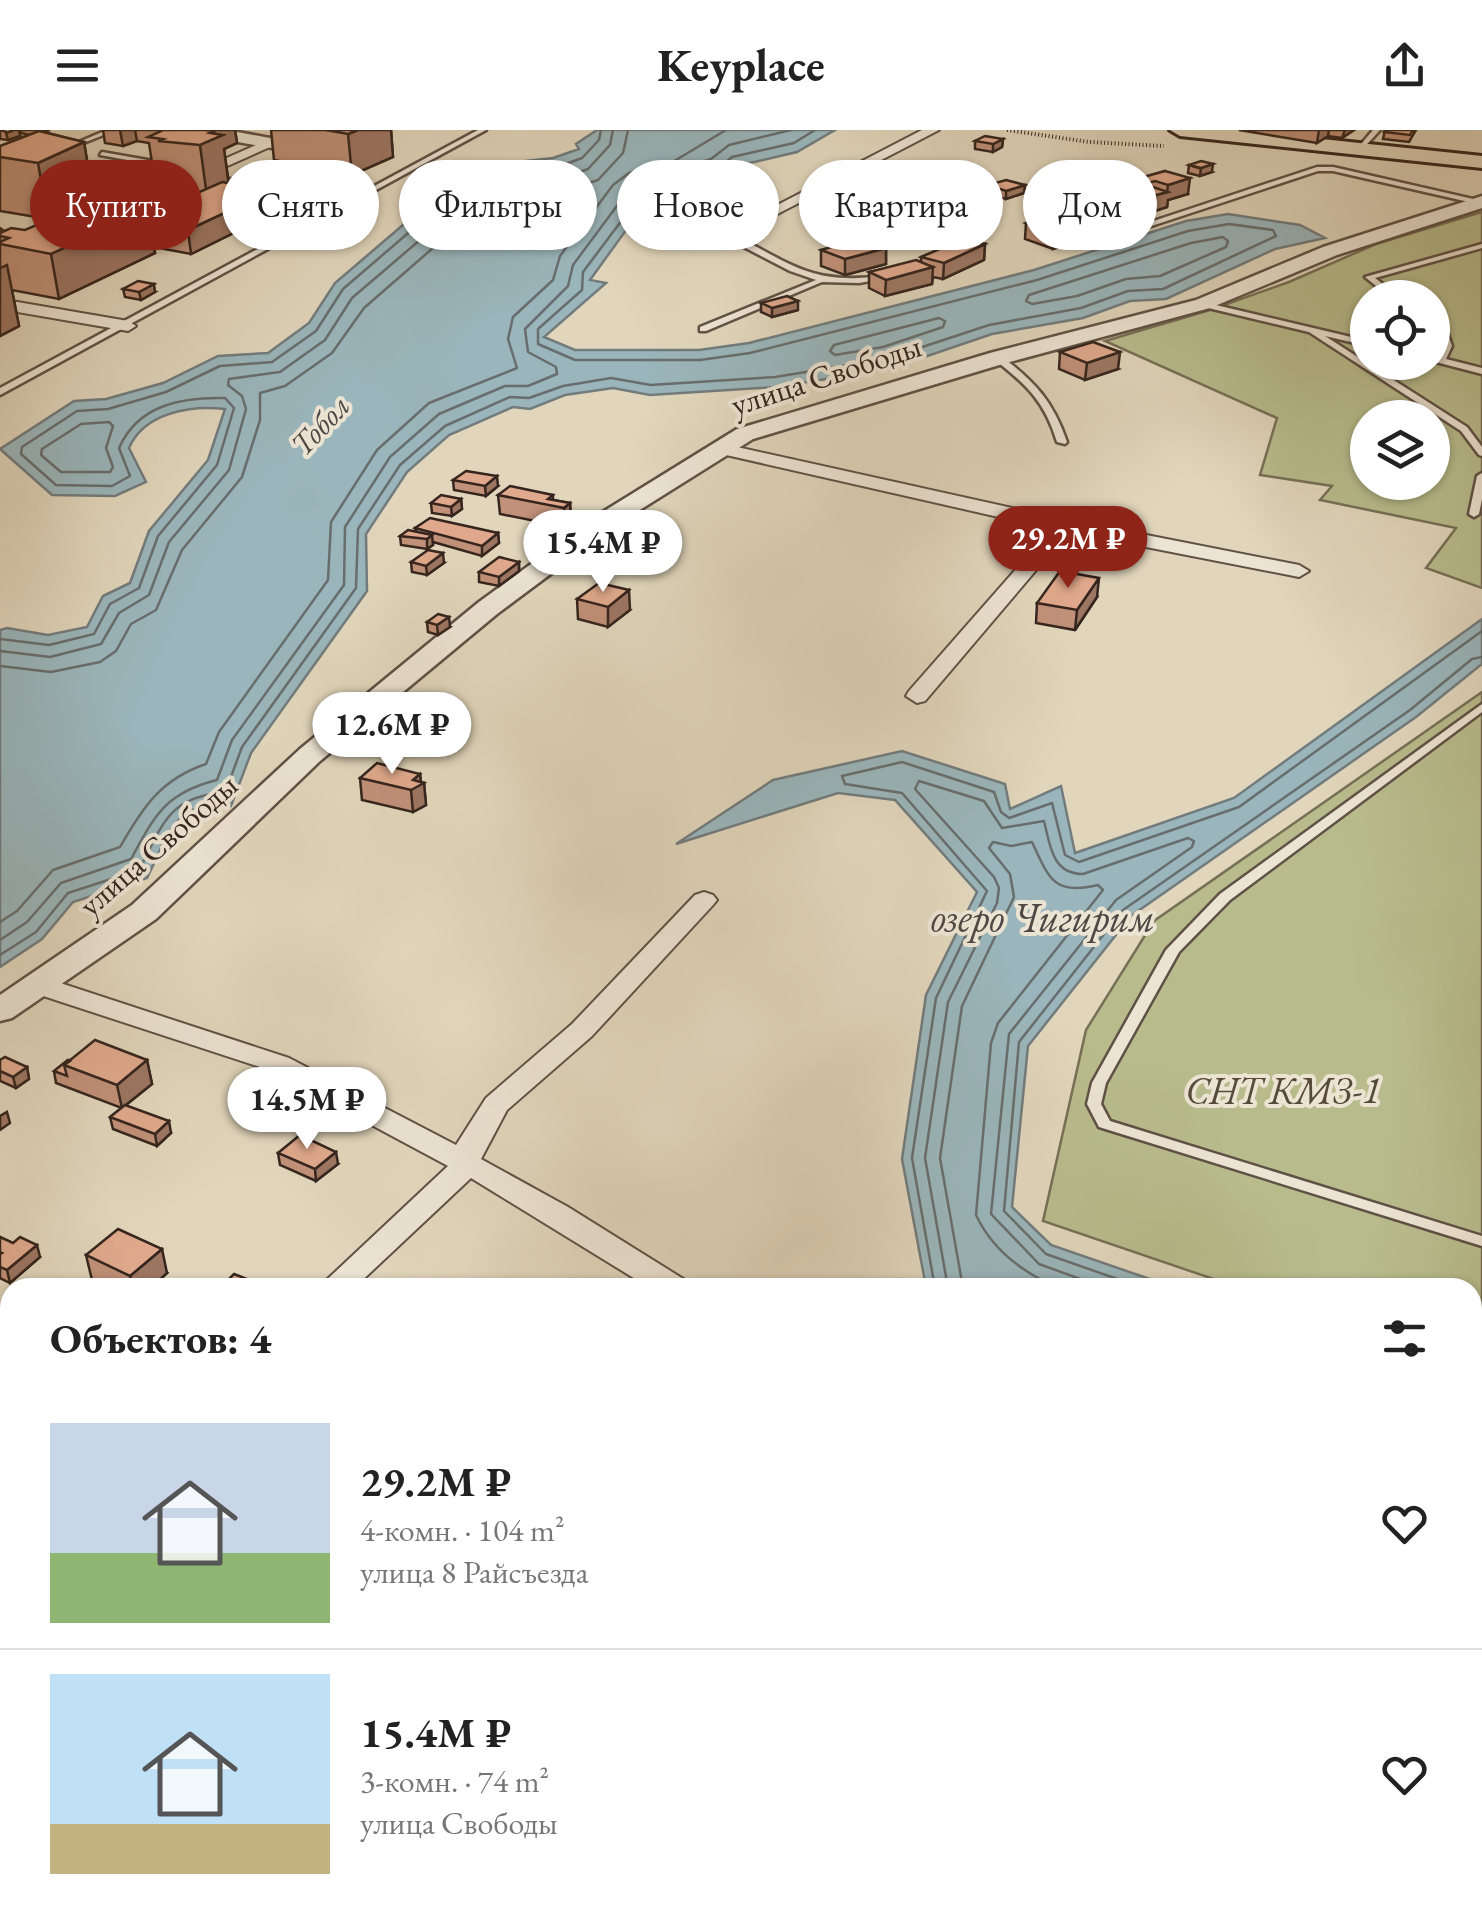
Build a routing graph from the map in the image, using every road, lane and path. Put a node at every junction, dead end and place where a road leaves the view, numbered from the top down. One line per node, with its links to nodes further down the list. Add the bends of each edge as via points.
1 (113, 130): 8 (lane)
2 (202, 130): 9 (street)
3 (302, 130): 9 (street)
4 (483, 130): 26 (lane)
5 (932, 130): 17 (street)
6 (1180, 130): 10 (main road)
7 (1377, 130): 10 (lane)
8 (84, 141)
9 (272, 143): 14 (street)
10 (1358, 152): 13 (main road)
11 (102, 154): 12 (lane)
12 (132, 160)
13 (1482, 162)
14 (202, 174): 15 (lane)
15 (222, 178)
16 (1481, 202): 18 (lane, via 1318,169); 25 (street, улица Свободы, via 1330,250)
17 (779, 208)
18 (1157, 221)
19 (1482, 246): 22 (lane)
20 (757, 250): 23 (lane)
21 (892, 276): 23 (lane)
22 (1374, 280)
23 (818, 282): 27 (lane)
24 (0, 304): 26 (street)
25 (1203, 304): 28 (lane); 30 (street, улица Свободы)
26 (128, 326): 33 (lane)
27 (703, 328)
28 (1313, 332): 29 (lane); 36 (lane, via 1464,429)
29 (1350, 340)
30 (998, 358): 34 (lane, via 1039,390); 35 (street, улица Свободы, via 776,422)
31 (1450, 362): 32 (lane)
32 (1482, 370)
33 (0, 392)
34 (1062, 442)
35 (720, 448): 39 (street); 44 (street, улица Свободы, via 488,608 310,755 144,912)
36 (1482, 453)
37 (1482, 476): 38 (lane)
38 (1474, 514)
39 (1034, 518): 40 (street); 41 (street, via 1027,569)
40 (1299, 571)
41 (917, 696)
42 (1482, 707): 47 (lane, via 1225,897 1173,950 1098,1082 1094,1104 1104,1124)
43 (704, 900): 46 (street, via 582,1030 496,1104 467,1152)
44 (38, 985): 45 (street, улица Свободы); 46 (street, via 278,1064)
45 (0, 1010)
46 (466, 1166): 48 (street); 49 (street)
47 (1482, 1241)
48 (345, 1278)
49 (658, 1278)

